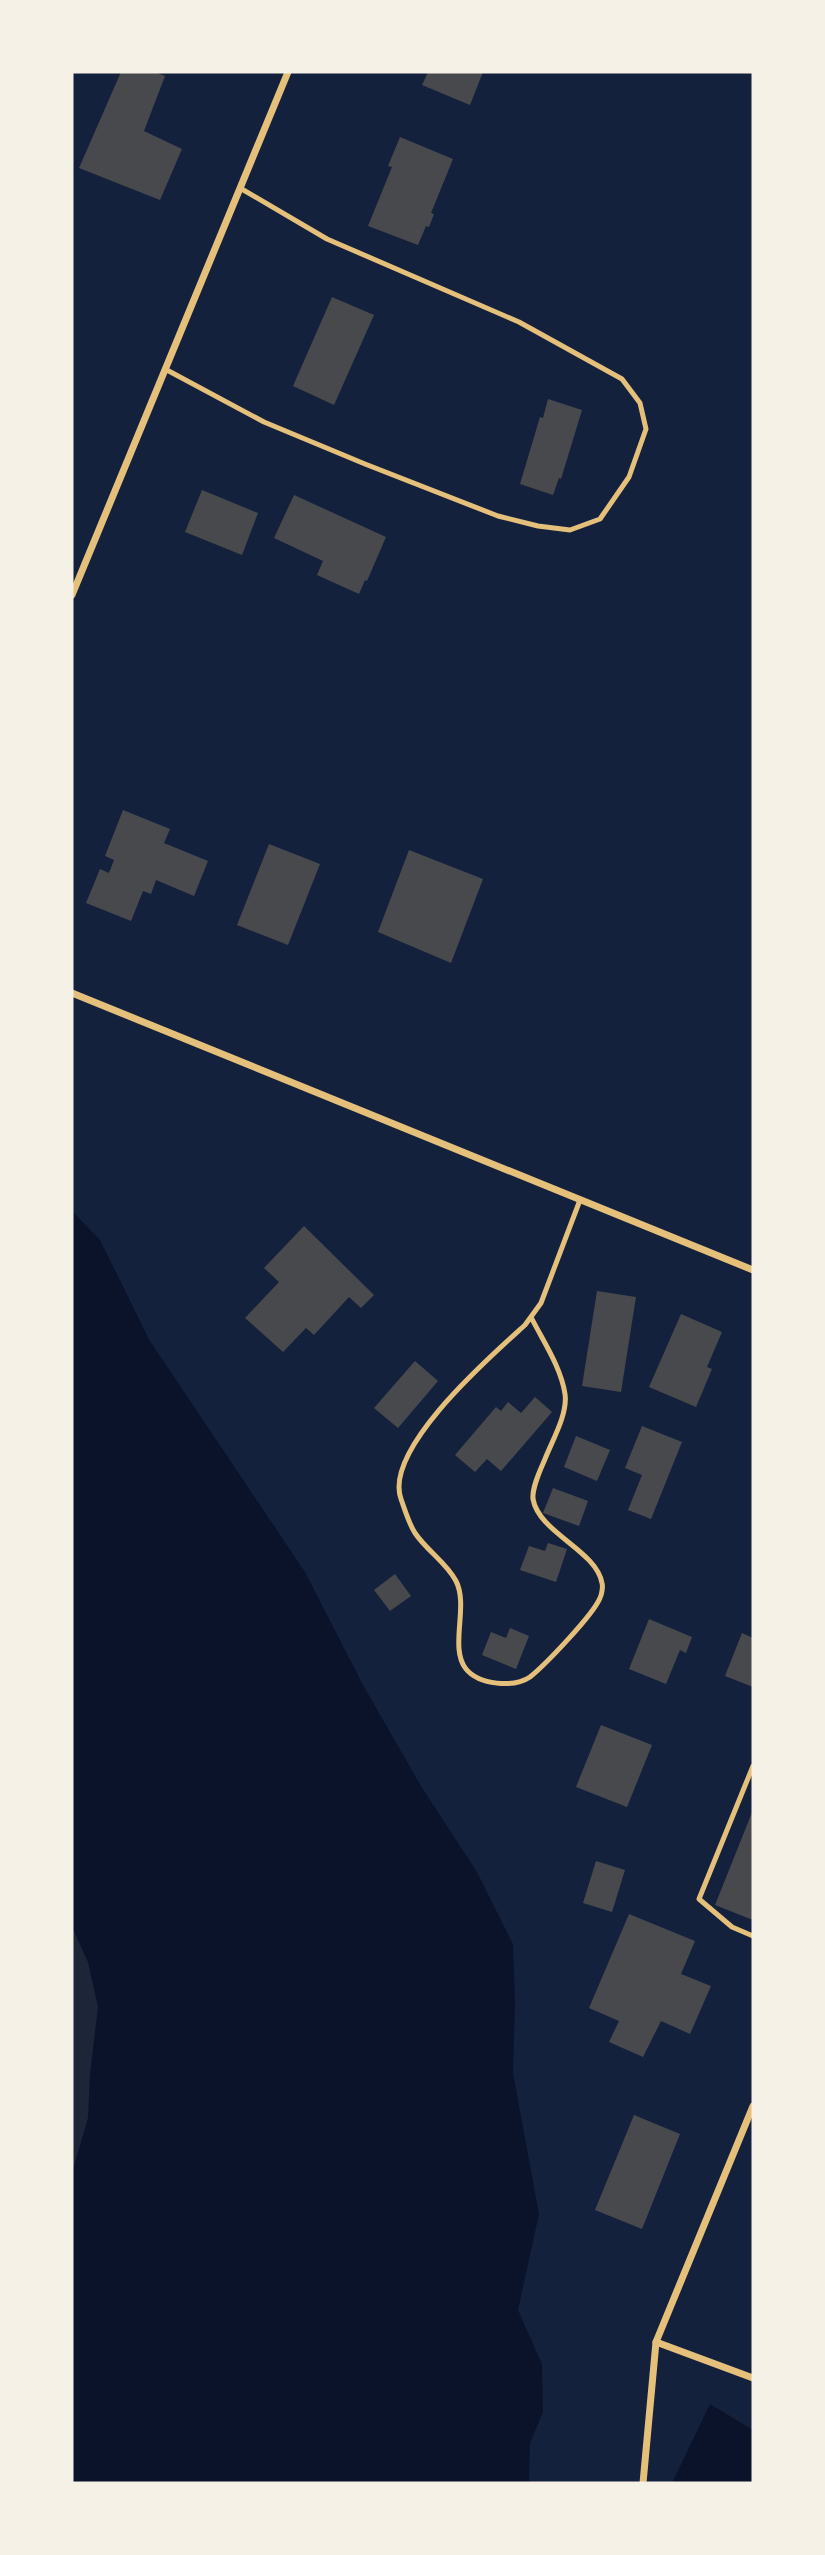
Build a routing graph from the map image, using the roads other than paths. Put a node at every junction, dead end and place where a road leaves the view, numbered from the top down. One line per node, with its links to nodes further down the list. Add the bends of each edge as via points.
1 (288, 72): 2 (street)
2 (240, 188): 3 (street); 3 (lane, via 327,239 519,322 622,379 640,403 646,429 629,477 600,519 570,530 538,526 498,516 340,454 264,422)
3 (165, 369): 4 (street)
4 (72, 595)
5 (72, 993): 6 (street)
6 (580, 1200): 7 (street); 8 (lane, via 541,1303)
7 (753, 1270)
8 (531, 1317): 8 (lane, via 425,1425 402,1471 399,1495 415,1533 458,1583 460,1647 466,1669 482,1681 503,1684 528,1678 572,1635 600,1598 603,1584 583,1555 537,1513 533,1495 563,1413 565,1395)
9 (753, 1766): 10 (lane, via 699,1899 732,1927)
10 (753, 1936)
11 (753, 2106): 12 (street)
12 (656, 2342): 13 (street); 14 (street)
13 (753, 2378)
14 (643, 2483)

